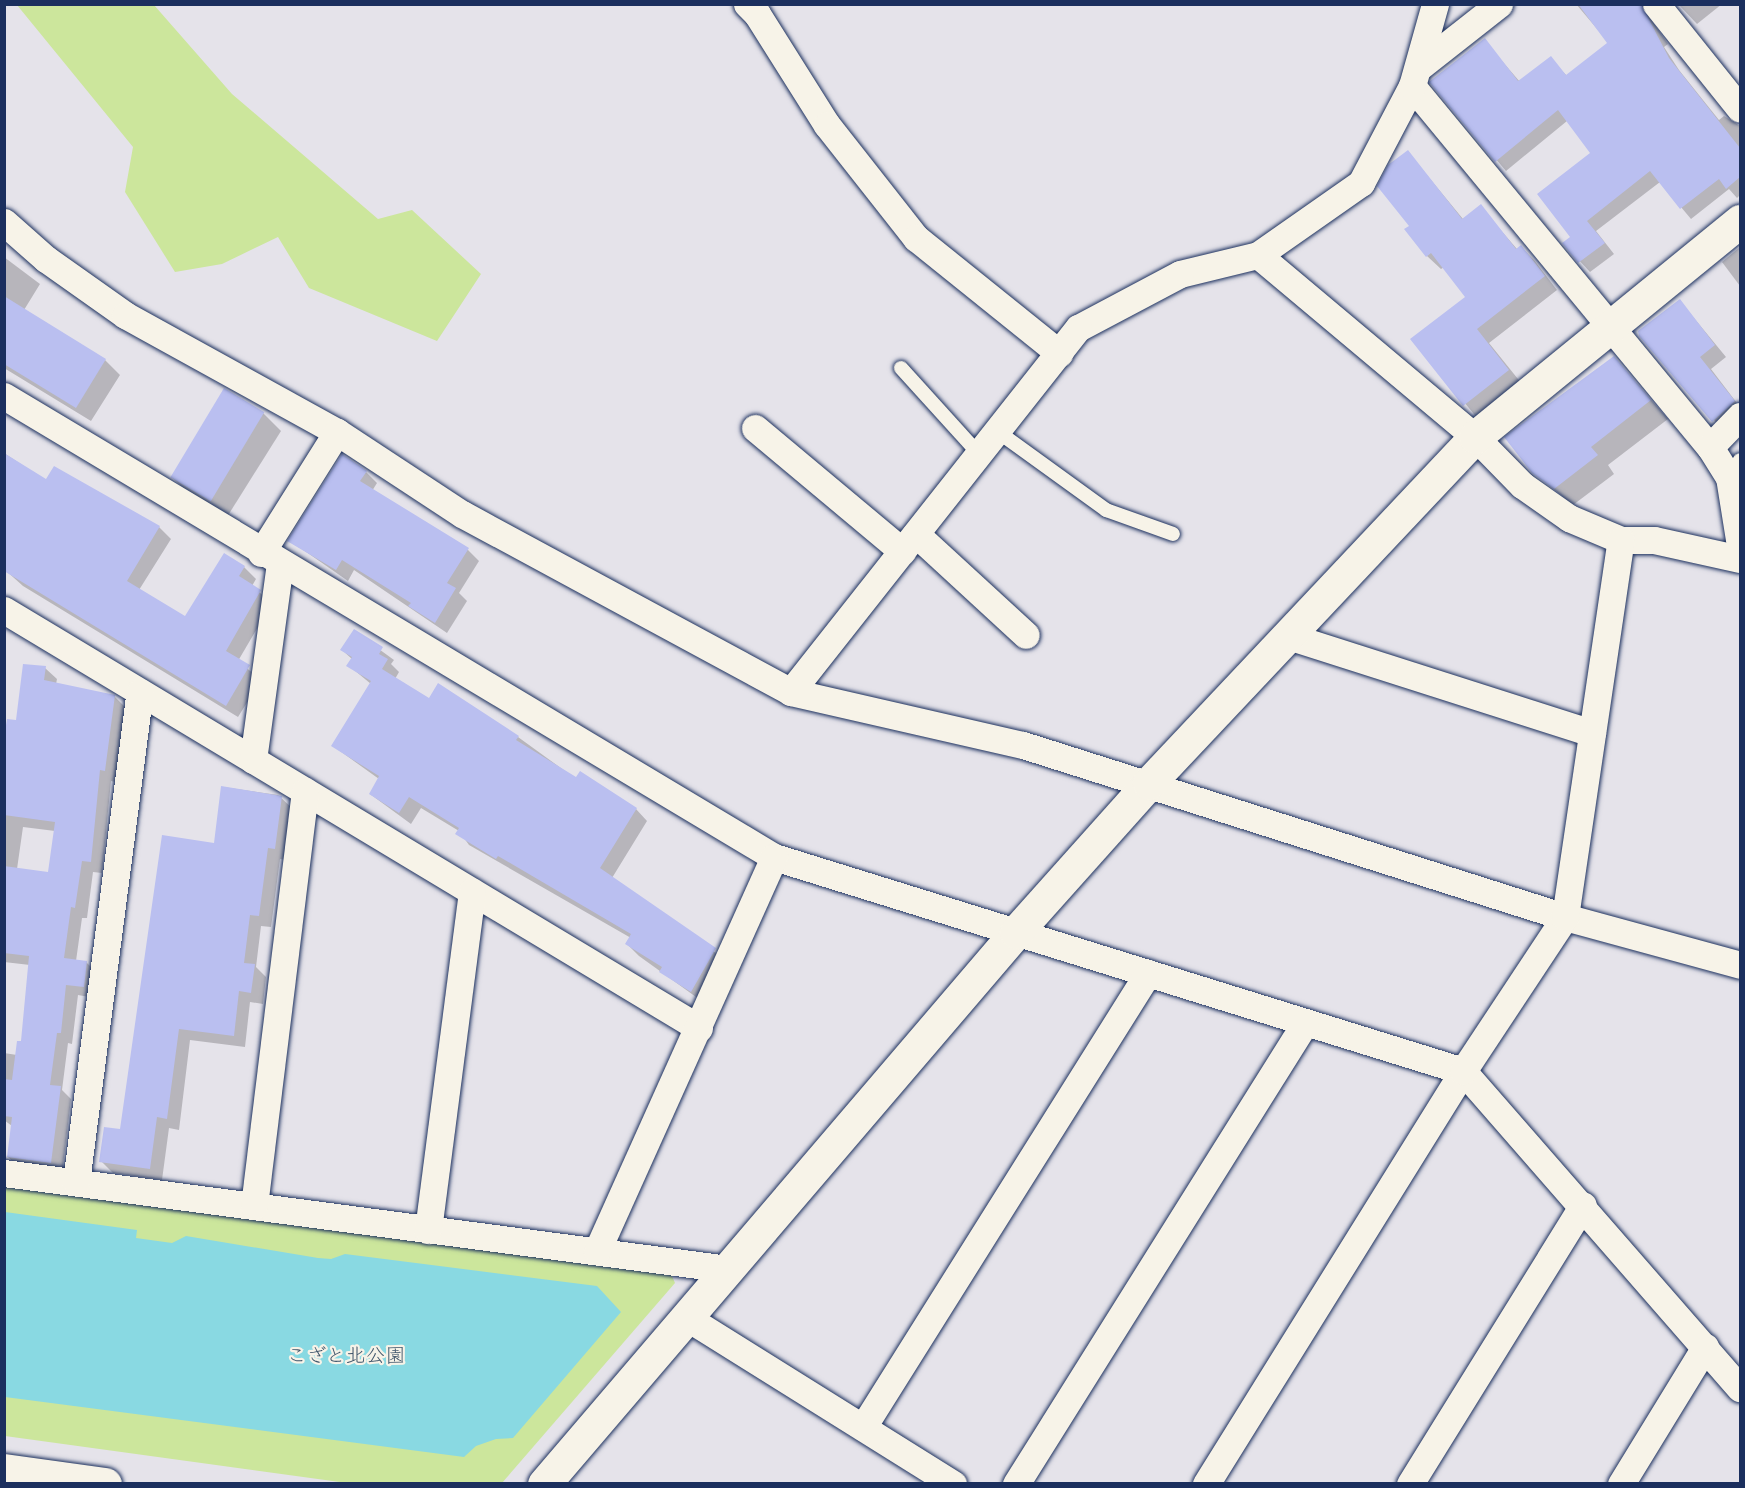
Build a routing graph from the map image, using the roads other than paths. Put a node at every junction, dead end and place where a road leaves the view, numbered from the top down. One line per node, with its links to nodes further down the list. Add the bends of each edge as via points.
1 (747, 4): 11 (street, via 827,124 916,238)
2 (1434, 4): 5 (street)
3 (1498, 4): 5 (street)
4 (1656, 4): 6 (street)
5 (1415, 76): 9 (street, via 1361,183); 10 (street)
6 (1740, 109)
7 (1740, 221): 10 (street)
8 (4, 222): 17 (street, via 46,259 125,315)
9 (1258, 255): 11 (street, via 1180,274 1078,328); 18 (street)
10 (1611, 326): 18 (street); 19 (street)
11 (1059, 353): 16 (street)
12 (901, 368): 20 (lane)
13 (4, 396): 26 (street)
14 (1740, 416): 19 (street)
15 (755, 428): 24 (street)
16 (997, 431): 20 (street); 22 (lane, via 1106,510)
17 (337, 432): 26 (street); 32 (street, via 462,514)
18 (1475, 437): 23 (street, via 1522,485 1569,518); 30 (street)
19 (1710, 447): 21 (street)
20 (979, 453): 24 (street)
21 (1735, 468): 25 (street)
22 (1173, 534)
23 (1621, 540): 27 (street, via 1654,540); 33 (street)
24 (909, 543): 29 (street); 32 (street)
25 (1740, 546)
26 (271, 558): 34 (street); 37 (street)
27 (1740, 560)
28 (4, 610): 31 (street)
29 (1026, 635)
30 (1288, 636): 33 (street); 35 (street)
31 (140, 692): 34 (street); 47 (street)
32 (791, 693): 35 (street, via 1023,745)
33 (1592, 733): 39 (street)
34 (253, 760): 36 (street)
35 (1149, 783): 39 (street); 40 (street)
36 (305, 791): 38 (street); 49 (street)
37 (774, 857): 40 (street); 44 (street)
38 (472, 892): 44 (street); 50 (street)
39 (1565, 916): 41 (street); 45 (street)
40 (1016, 932): 42 (street); 52 (street)
41 (1740, 965)
42 (1148, 974): 43 (street); 56 (street)
43 (1305, 1023): 45 (street); 61 (street)
44 (699, 1028): 51 (street)
45 (1463, 1071): 48 (street); 62 (street)
46 (4, 1173): 47 (street)
47 (76, 1182): 49 (street)
48 (1583, 1205): 54 (street); 63 (street)
49 (254, 1206): 50 (street)
50 (428, 1230): 51 (street)
51 (597, 1251): 52 (street)
52 (728, 1269): 53 (street)
53 (686, 1317): 56 (street); 59 (street)
54 (1705, 1347): 55 (street); 64 (street)
55 (1740, 1388)
56 (863, 1427): 60 (street)
57 (4, 1470): 58 (street)
58 (105, 1484)
59 (544, 1484)
60 (953, 1484)
61 (1016, 1484)
62 (1206, 1484)
63 (1410, 1484)
64 (1621, 1484)

